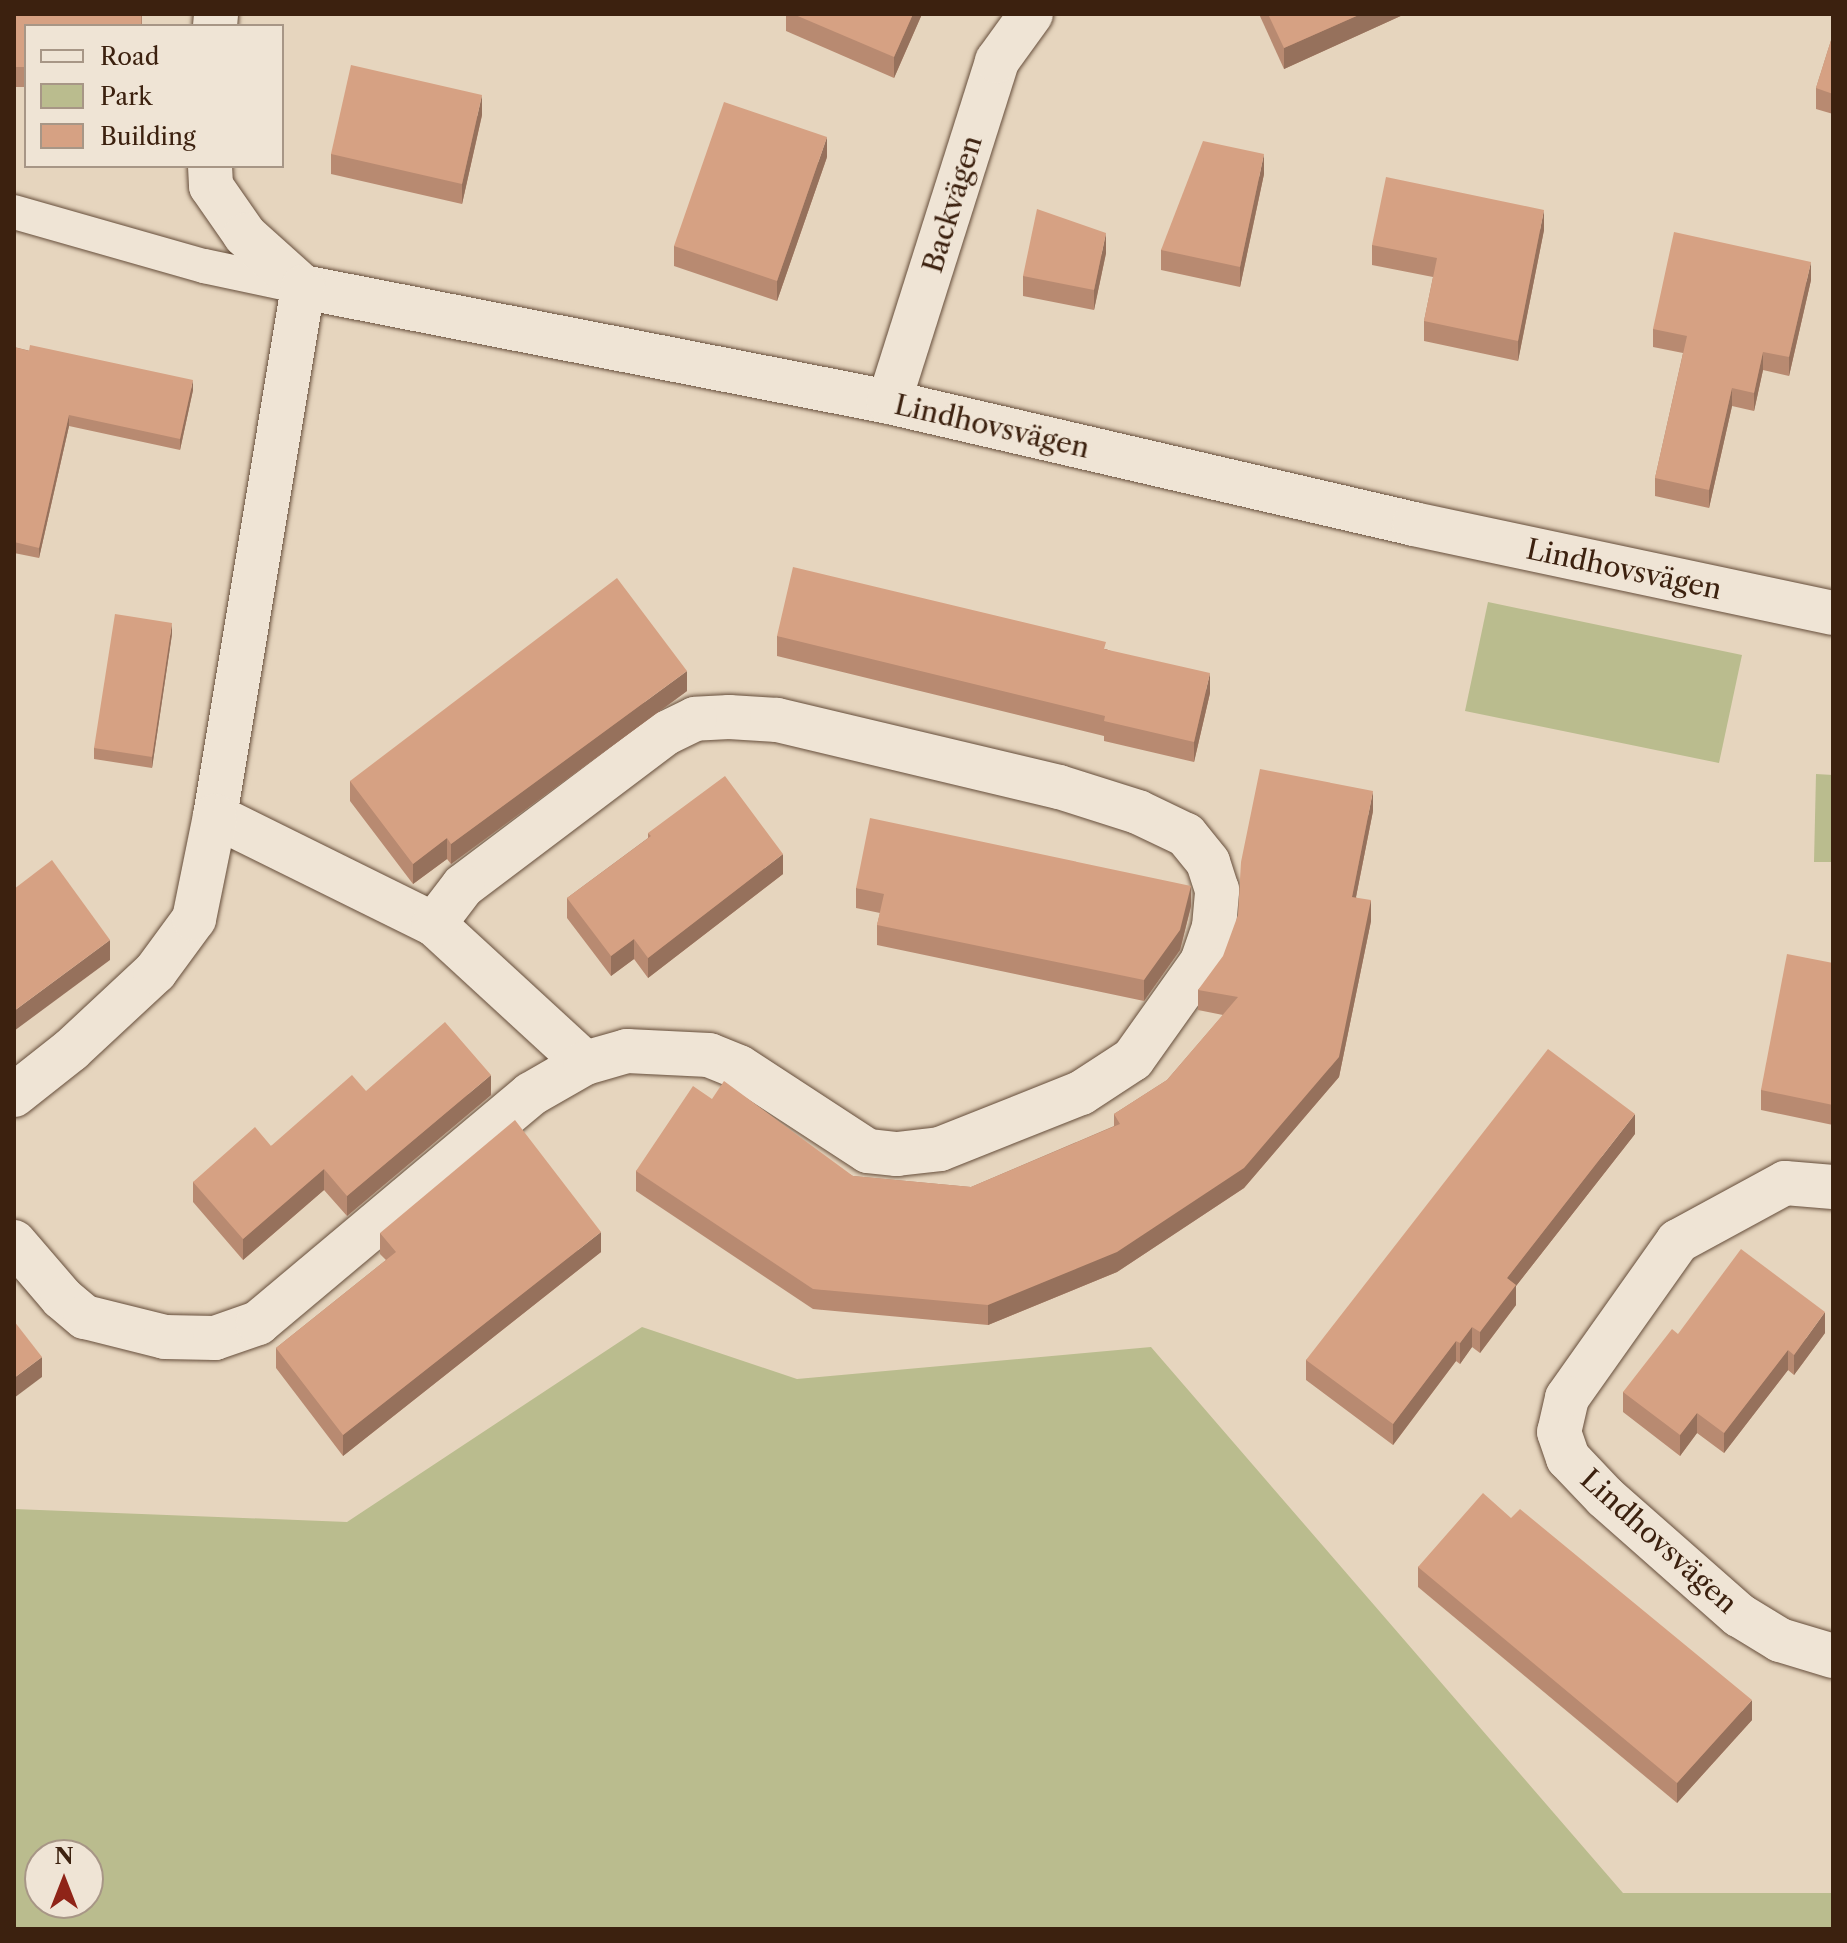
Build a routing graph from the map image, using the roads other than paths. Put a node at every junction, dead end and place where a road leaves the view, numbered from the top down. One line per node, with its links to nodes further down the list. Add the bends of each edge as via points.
1 (1031, 14): 5 (street, Backvägen, via 997,61)
2 (210, 168): 4 (street, via 211,186 245,235)
3 (14, 212): 4 (lane, via 204,266)
4 (303, 287): 5 (street, Lindhovsvägen); 7 (street)
5 (889, 402): 6 (street, Lindhovsvägen, via 1414,524)
6 (1833, 613)
7 (215, 816): 8 (street); 10 (street, via 194,919 155,972)
8 (434, 924): 9 (street); 9 (street, via 463,886 666,733 695,719 729,717 777,720 1059,787 1138,812 1186,835 1208,862 1217,890 1214,927 1202,962 1133,1059 1081,1093 940,1149 868,1151 768,1082 709,1055 627,1051)
9 (585, 1063): 12 (street, via 531,1094 258,1323 215,1338 165,1337 85,1317)
10 (14, 1095)
11 (1833, 1187): 13 (street, Lindhovsvägen, via 1785,1183 1758,1193 1678,1241 1567,1398 1559,1432 1568,1458 1605,1497 1739,1615 1780,1640)
12 (14, 1242)
13 (1833, 1656)

